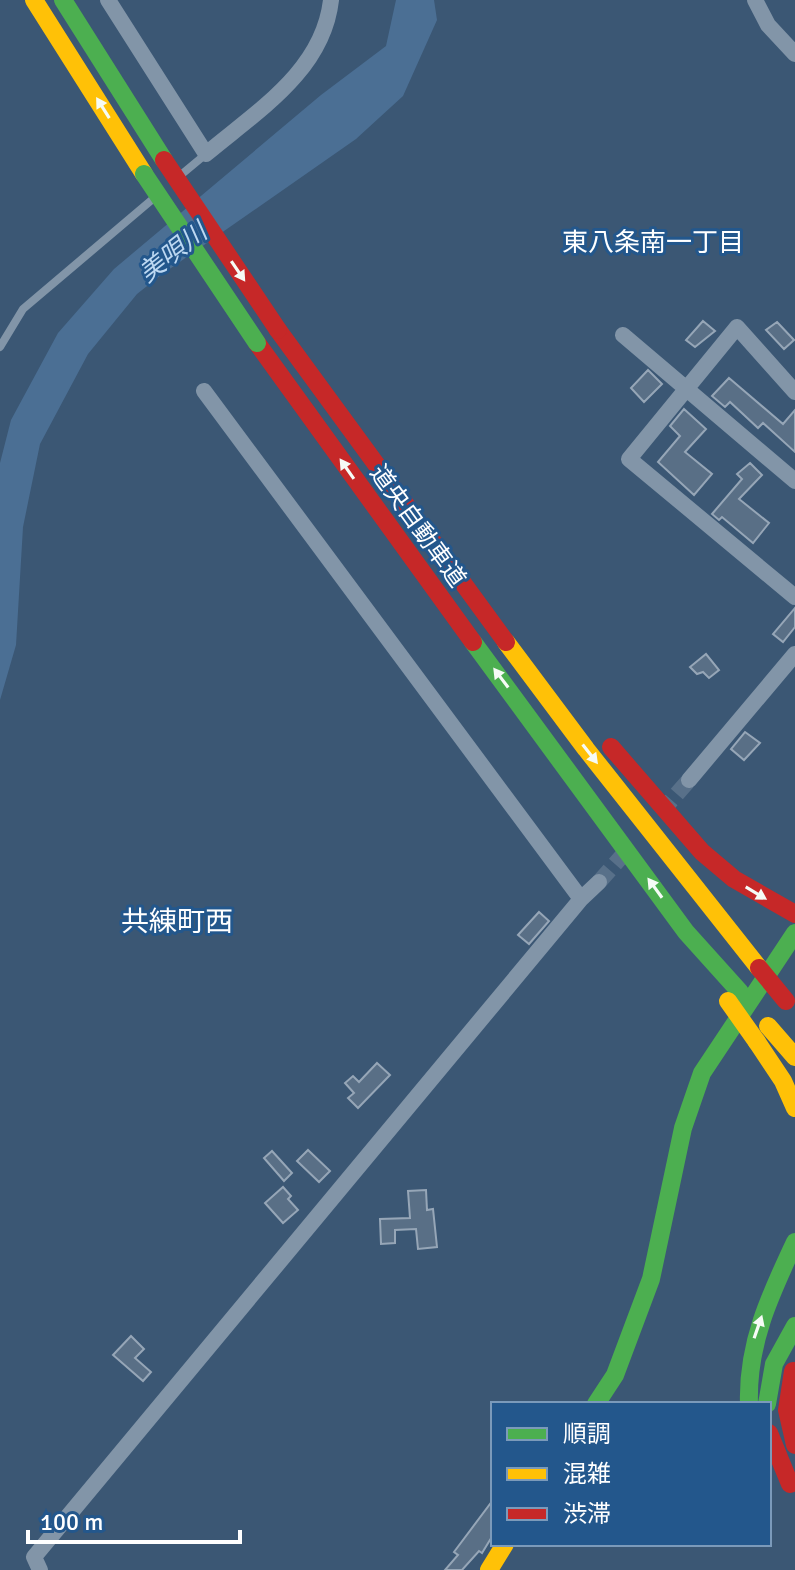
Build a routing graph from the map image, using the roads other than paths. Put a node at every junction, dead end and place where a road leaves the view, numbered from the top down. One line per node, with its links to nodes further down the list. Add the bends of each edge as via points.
1 (34, 0): 26 (main road, 道央自動車道, one-way to 1, bridge, via 257,343)
2 (63, 0): 15 (main road, 道央自動車道, one-way to 15, bridge, via 164,160)
3 (108, 0): 7 (street)
4 (331, 0): 7 (street, via 319,45 295,79)
5 (755, 0): 6 (street, via 768,25)
6 (795, 54)
7 (206, 154): 8 (lane)
8 (172, 183)
9 (160, 193): 11 (lane, via 23,309)
10 (623, 335): 12 (street)
11 (0, 347)
12 (686, 388): 14 (street, via 737,327); 16 (street); 17 (street, via 629,459)
13 (204, 391): 23 (street)
14 (795, 392)
15 (370, 459): 19 (main road); 27 (main road, 道央自動車道, one-way to 27, bridge, via 586,749)
16 (795, 481)
17 (795, 597)
18 (795, 654): 21 (street)
19 (571, 699)
20 (601, 736): 24 (main road, one-way to 24, via 702,852 734,879)
21 (689, 780)
22 (599, 882): 23 (street)
23 (581, 899): 41 (street, via 34,1557)
24 (795, 914)
25 (795, 933): 33 (main road, via 702,1073 683,1128 651,1279 615,1375)
26 (734, 996): 28 (main road, 道央自動車道); 29 (main road, bridge)
27 (790, 1007)
28 (795, 1057)
29 (795, 1108)
30 (795, 1242): 34 (main road, one-way to 30, via 748,1363 754,1338)
31 (795, 1326): 35 (main road, via 774,1364)
32 (795, 1364): 37 (main road, via 787,1410)
33 (597, 1402)
34 (749, 1402)
35 (767, 1402)
36 (771, 1438): 39 (main road)
37 (795, 1445)
38 (771, 1462): 39 (main road)
39 (793, 1487)
40 (504, 1546): 42 (main road)
41 (40, 1570)
42 (489, 1570)

